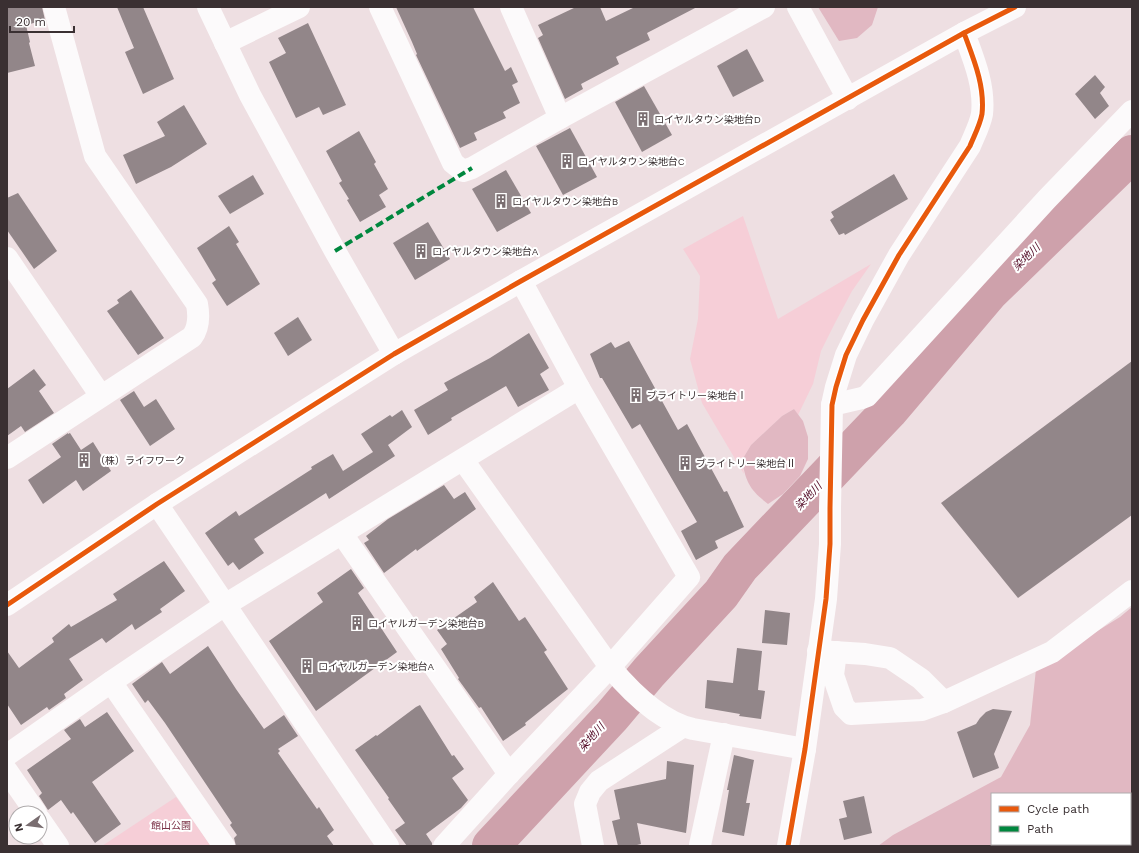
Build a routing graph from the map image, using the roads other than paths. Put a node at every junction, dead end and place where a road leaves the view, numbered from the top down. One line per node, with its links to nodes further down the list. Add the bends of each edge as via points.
1 (54, 7): 18 (street, via 95,156 197,304 198,312 196,332 192,337)
2 (208, 7): 10 (street)
3 (299, 7): 10 (street)
4 (380, 7): 13 (street, via 453,163 460,170 472,168)
5 (510, 7): 13 (street)
6 (764, 7): 13 (street)
7 (798, 7): 11 (street)
8 (1015, 7): 9 (street)
9 (964, 34): 11 (street); 19 (street, via 980,75 982,115 978,128 970,146 899,255 863,320 846,355)
10 (225, 43): 16 (street, via 250,95)
11 (848, 100): 15 (street)
12 (1132, 110): 19 (street, via 867,396)
13 (560, 118)
14 (7, 258): 18 (street)
15 (521, 281): 16 (street); 17 (street)
16 (394, 354): 22 (street)
17 (580, 388): 21 (street); 28 (street, via 689,577)
18 (101, 396): 20 (street)
19 (832, 405): 27 (street, via 830,544 826,599)
20 (7, 458)
21 (463, 460): 23 (street); 28 (street)
22 (157, 504): 25 (street); 26 (street)
23 (342, 534): 26 (street); 36 (street)
24 (1132, 591): 30 (street, via 1052,652)
25 (7, 605)
26 (225, 605): 29 (street); 43 (street)
27 (827, 651): 30 (street, via 890,658 921,679); 30 (street, via 844,707 851,714 922,710); 33 (street)
28 (615, 673): 31 (street, via 657,712); 36 (street)
29 (111, 682): 34 (street); 42 (street)
30 (944, 702)
31 (682, 727): 32 (street); 45 (street, via 600,781 590,792 585,804)
32 (724, 734): 33 (street); 39 (street)
33 (805, 749): 40 (street)
34 (7, 755)
35 (7, 771): 37 (street)
36 (509, 774): 44 (street)
37 (30, 805)
38 (48, 832): 41 (street)
39 (700, 845)
40 (790, 845)
41 (58, 846)
42 (224, 846)
43 (388, 846)
44 (444, 846)
45 (593, 846)

